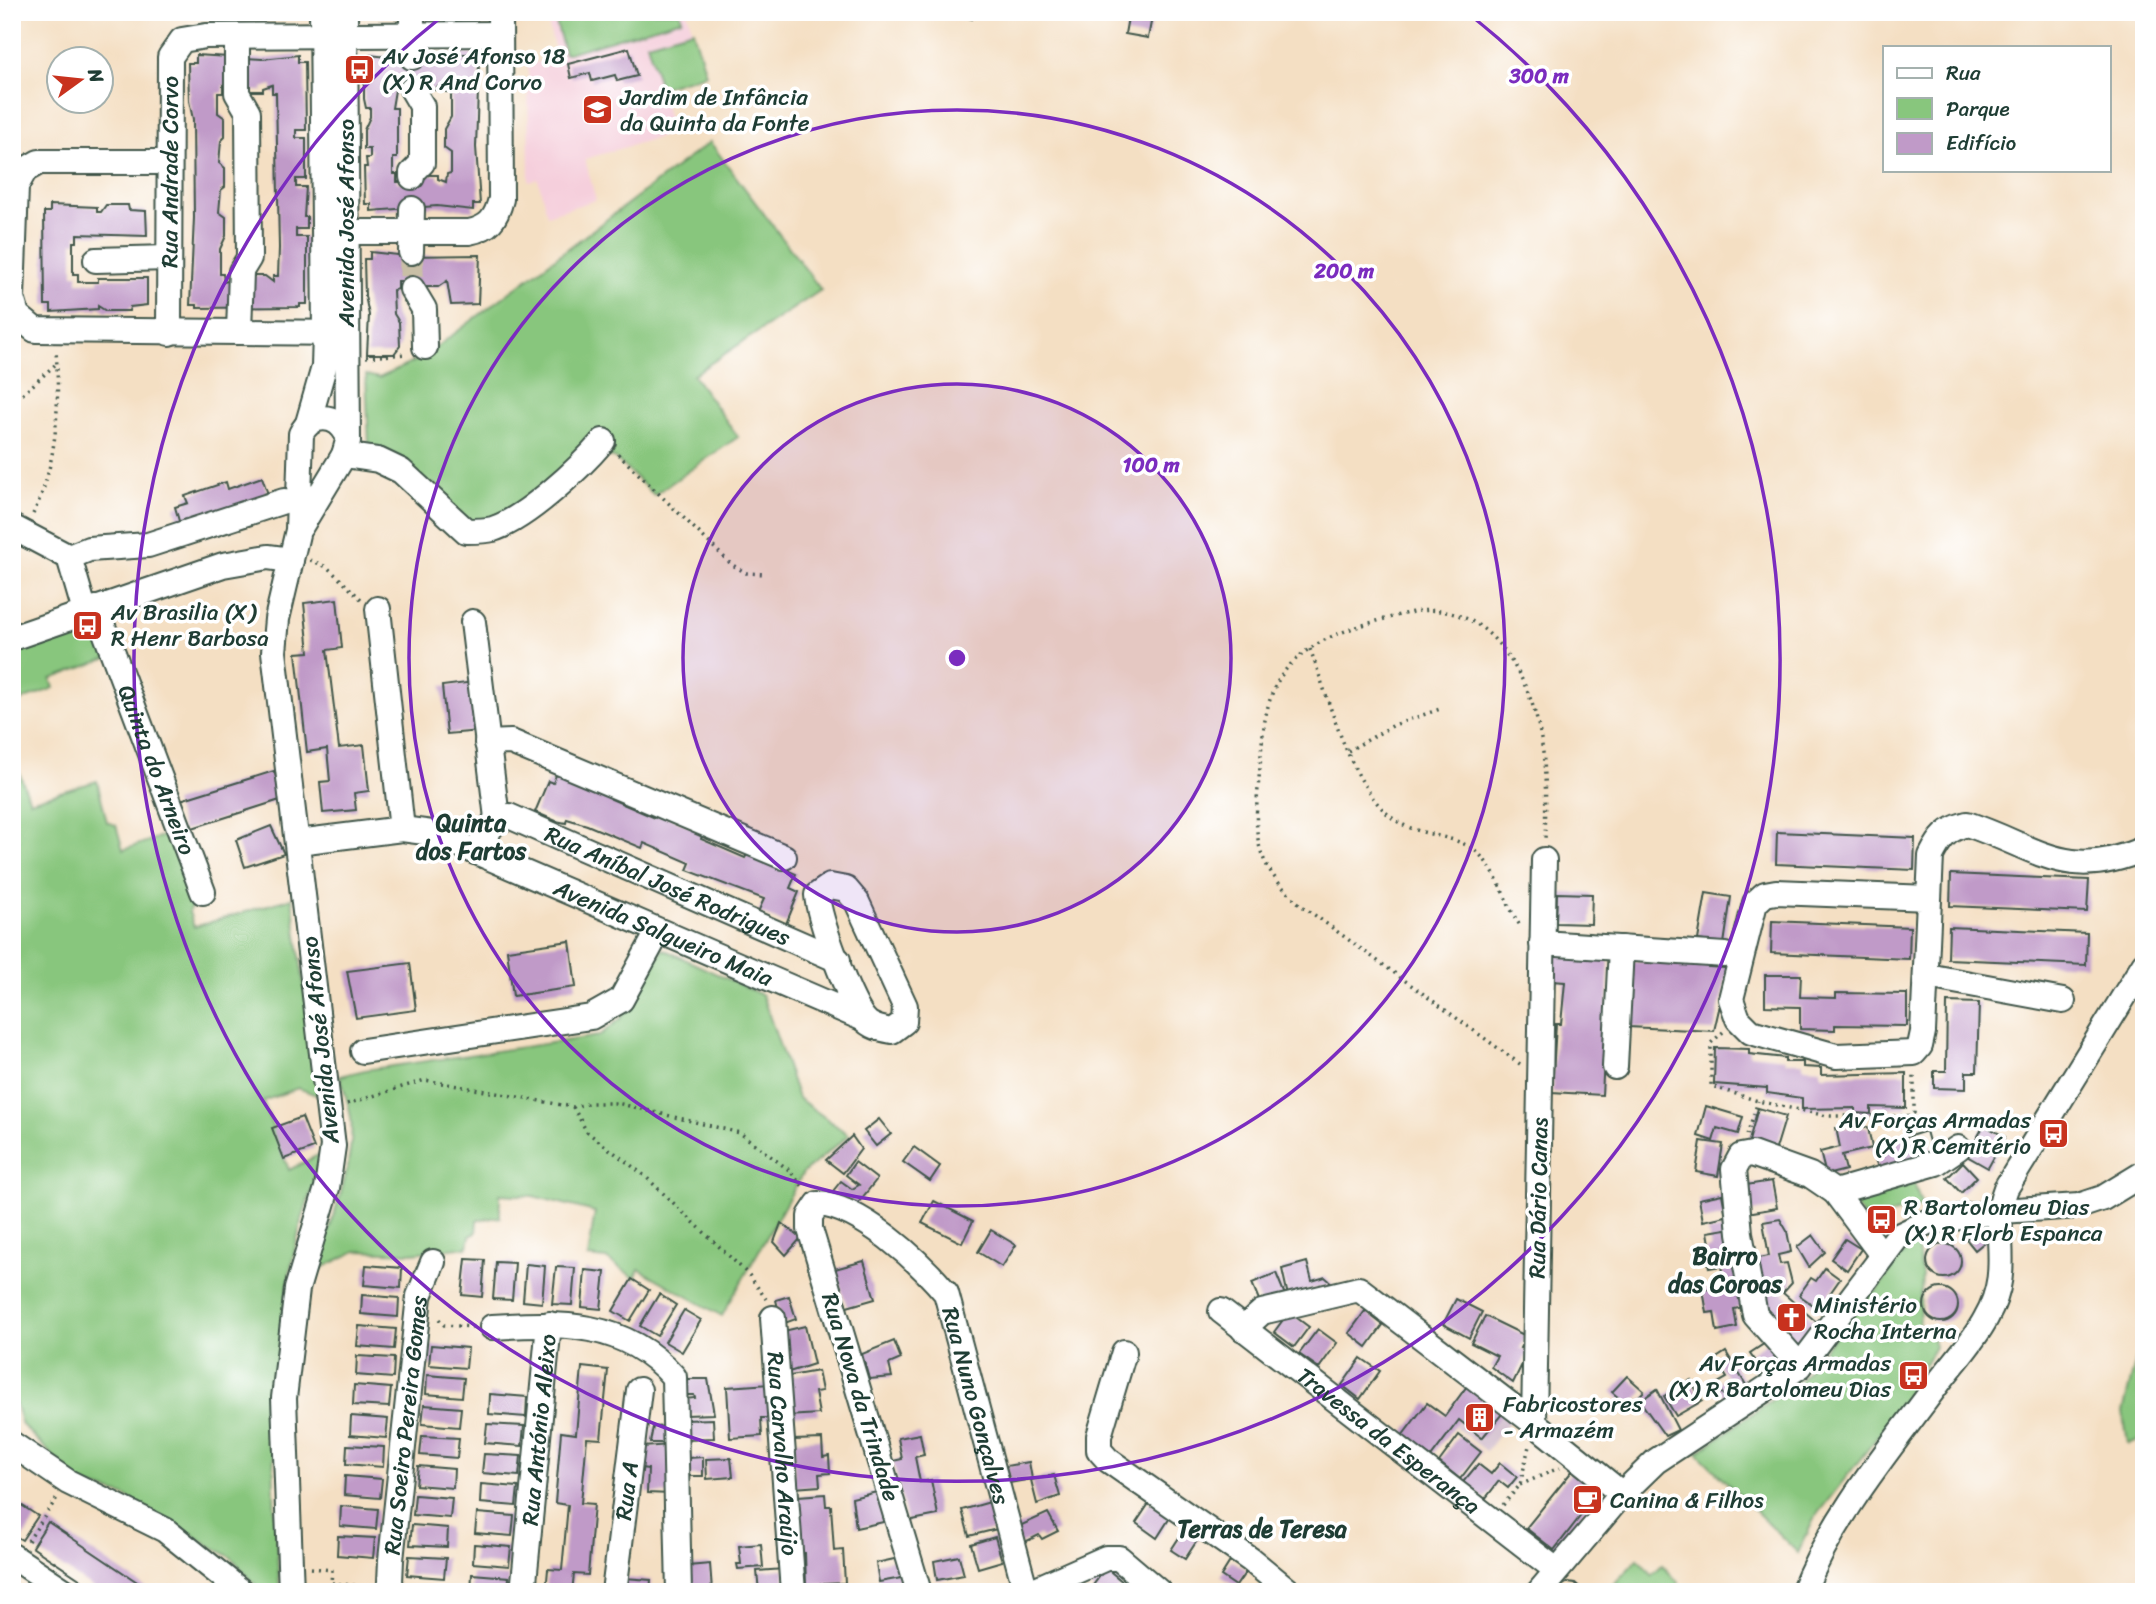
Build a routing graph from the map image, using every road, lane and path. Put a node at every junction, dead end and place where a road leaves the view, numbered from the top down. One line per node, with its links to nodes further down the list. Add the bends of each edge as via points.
1 (333, 23): 3 (street, Rua Andrade Corvo); 4 (street, Rua Andrade Corvo); 8 (street, Avenida José Afonso); 15 (street, Avenida José Afonso)
2 (500, 23): 3 (street, Rua Andrade Corvo); 8 (street, via 501,199 494,219 481,229)
3 (412, 34)
4 (237, 36): 6 (street, Rua Andrade Corvo, via 182,40 170,57); 13 (street, via 237,93 248,112 250,258 241,271)
5 (412, 89): 7 (street, via 422,106 422,163)
6 (168, 162): 9 (street, Rua Andrade Corvo); 12 (street, via 39,162 24,170 16,186 12,298 17,315)
7 (412, 177)
8 (346, 233): 15 (street, Avenida José Afonso)
9 (168, 258): 10 (street); 14 (street, Rua Andrade Corvo)
10 (96, 260)
11 (412, 289): 16 (street, via 424,309)
12 (45, 330): 14 (street); 17 (path)
13 (239, 332): 14 (street); 15 (street)
14 (169, 333)
15 (339, 341): 16 (path, via 401,356); 19 (street, Avenida José Afonso, via 324,367); 22 (street, Avenida José Afonso)
16 (425, 347)
17 (57, 363): 18 (path); 23 (path, via 56,425 45,482)
18 (12, 404)
19 (308, 423): 21 (street, Avenida José Afonso, via 301,434); 22 (street, via 330,418 343,427)
20 (603, 441): 22 (street, via 513,520 491,530 466,531 401,471); 29 (path, via 731,564 746,573)
21 (301, 449): 22 (street, via 317,465 333,465); 26 (street, Avenida José Afonso)
22 (343, 450): 26 (street, Avenida José Afonso)
23 (37, 498)
24 (284, 501): 27 (street, via 148,545 89,549)
25 (12, 527): 27 (street)
26 (298, 530): 28 (street, Avenida José Afonso); 30 (path, via 310,560 327,566)
27 (69, 556): 31 (street, Quinta do Arneiro)
28 (291, 560): 31 (street, via 268,558 223,565); 40 (street, Avenida José Afonso, via 274,652)
29 (765, 574)
30 (378, 609): 39 (street)
31 (90, 610): 33 (street); 45 (street, Quinta do Arneiro)
32 (473, 622): 36 (street)
33 (12, 638)
34 (1310, 649): 37 (path); 44 (path, via 1352,628 1438,610 1470,619 1491,634 1531,694 1540,728 1546,793); 60 (path, via 1274,687 1268,712 1257,798 1257,837 1264,862 1276,883 1302,906)
35 (1440, 709): 37 (path, via 1394,725)
36 (487, 743): 38 (street); 43 (street, via 511,742)
37 (1348, 751): 48 (path, via 1357,776 1390,816 1418,832 1478,853 1521,927)
38 (496, 818): 42 (street); 51 (street, Rua Aníbal José Rodrigues, via 509,816 533,825)
39 (402, 829): 40 (street, Avenida Salgueiro Maia); 42 (street, Avenida Salgueiro Maia, via 432,833)
40 (298, 842): 63 (street, Avenida José Afonso)
41 (2144, 849): 46 (street, via 2116,861 2073,864 1967,824 1952,828 1939,839 1931,856)
42 (475, 852): 47 (street, Avenida Salgueiro Maia)
43 (784, 857)
44 (1544, 860): 48 (street, Rua Dário Canas)
45 (203, 892)
46 (1929, 898): 53 (street); 56 (street, via 1765,894 1755,902 1731,999)
47 (658, 932): 55 (street, Avenida Salgueiro Maia); 57 (street, via 621,1000 591,1017)
48 (1542, 943): 49 (street); 60 (street, Rua Dário Canas)
49 (1621, 948): 50 (street); 59 (street)
50 (1725, 955)
51 (838, 960): 55 (street, Avenida Salgueiro Maia); 55 (street, Avenida Salgueiro Maia, via 818,914 817,895 830,886 846,889 857,902 905,1006 904,1022 892,1031 878,1029)
52 (2144, 964): 69 (street, via 2011,1179)
53 (1927, 976): 54 (street); 58 (street, via 1923,1032)
54 (2063, 1001)
55 (864, 1019)
56 (1738, 1019): 58 (street, via 1751,1032 1836,1056); 61 (path, via 1711,1043 1712,1086)
57 (363, 1051)
58 (1914, 1053): 61 (path, via 1914,1113 1907,1116 1828,1116)
59 (1615, 1067)
60 (1540, 1080): 81 (street, Rua Dário Canas)
61 (1758, 1101): 65 (path, via 1743,1145)
62 (573, 1107): 63 (path, via 425,1080); 68 (path, via 617,1103 740,1133 789,1170); 74 (path, via 587,1132 645,1176 750,1275)
63 (331, 1109): 89 (street, Avenida José Afonso, via 333,1146 327,1188 297,1289 284,1398)
64 (1958, 1149): 67 (street, via 1936,1163)
65 (1745, 1153): 67 (street, via 1810,1175); 79 (street, via 1734,1169 1755,1315)
66 (2144, 1173): 69 (street, via 2103,1198 2079,1206)
67 (1835, 1192): 70 (street)
68 (818, 1204): 99 (street, Rua Nova da Trindade, via 810,1216 810,1229); 100 (street, Rua Nuno Gonçalves, via 849,1213 922,1265 946,1293)
69 (2000, 1211): 70 (street, via 1928,1222 1898,1236); 104 (street, via 2002,1275 1990,1311 1826,1538)
70 (1882, 1255): 79 (street)
71 (433, 1262): 72 (street, Rua Soeiro Pereira Gomes)
72 (419, 1296): 76 (path, via 444,1325); 91 (street, Rua Soeiro Pereira Gomes, via 390,1582)
73 (1221, 1311): 77 (street, Travessa da Esperança)
74 (773, 1318): 98 (street, Rua Carvalho Araújo)
75 (549, 1324): 76 (street); 95 (street, Rua António Aleixo); 97 (street, Rua António Aleixo, via 592,1327 614,1336 660,1361 674,1377)
76 (492, 1327)
77 (1243, 1329): 81 (street, via 1262,1312 1359,1289); 87 (street, Travessa da Esperança)
78 (1124, 1352): 102 (street, via 1099,1450)
79 (1800, 1366): 86 (street, via 1657,1461)
80 (639, 1390): 96 (street, Rua A)
81 (1534, 1423): 83 (street); 85 (path)
82 (12, 1444): 84 (street)
83 (1582, 1461): 85 (path); 86 (street)
84 (68, 1482): 88 (path); 93 (street, via 165,1530)
85 (1520, 1485): 87 (path)
86 (1622, 1494): 90 (street)
87 (1490, 1520): 90 (street, Travessa da Esperança)
88 (14, 1557): 92 (street)
89 (288, 1566): 91 (path, via 332,1570 331,1583); 94 (street, Avenida José Afonso)
90 (1555, 1570): 103 (street)
91 (383, 1589)
92 (66, 1592)
93 (243, 1592)
94 (291, 1592)
95 (523, 1592)
96 (614, 1592)
97 (679, 1592)
98 (793, 1592)
99 (919, 1592)
100 (1027, 1592): 101 (street, via 1106,1558 1119,1558)
101 (1159, 1592)
102 (1290, 1592)
103 (1539, 1592)
104 (1803, 1592)

